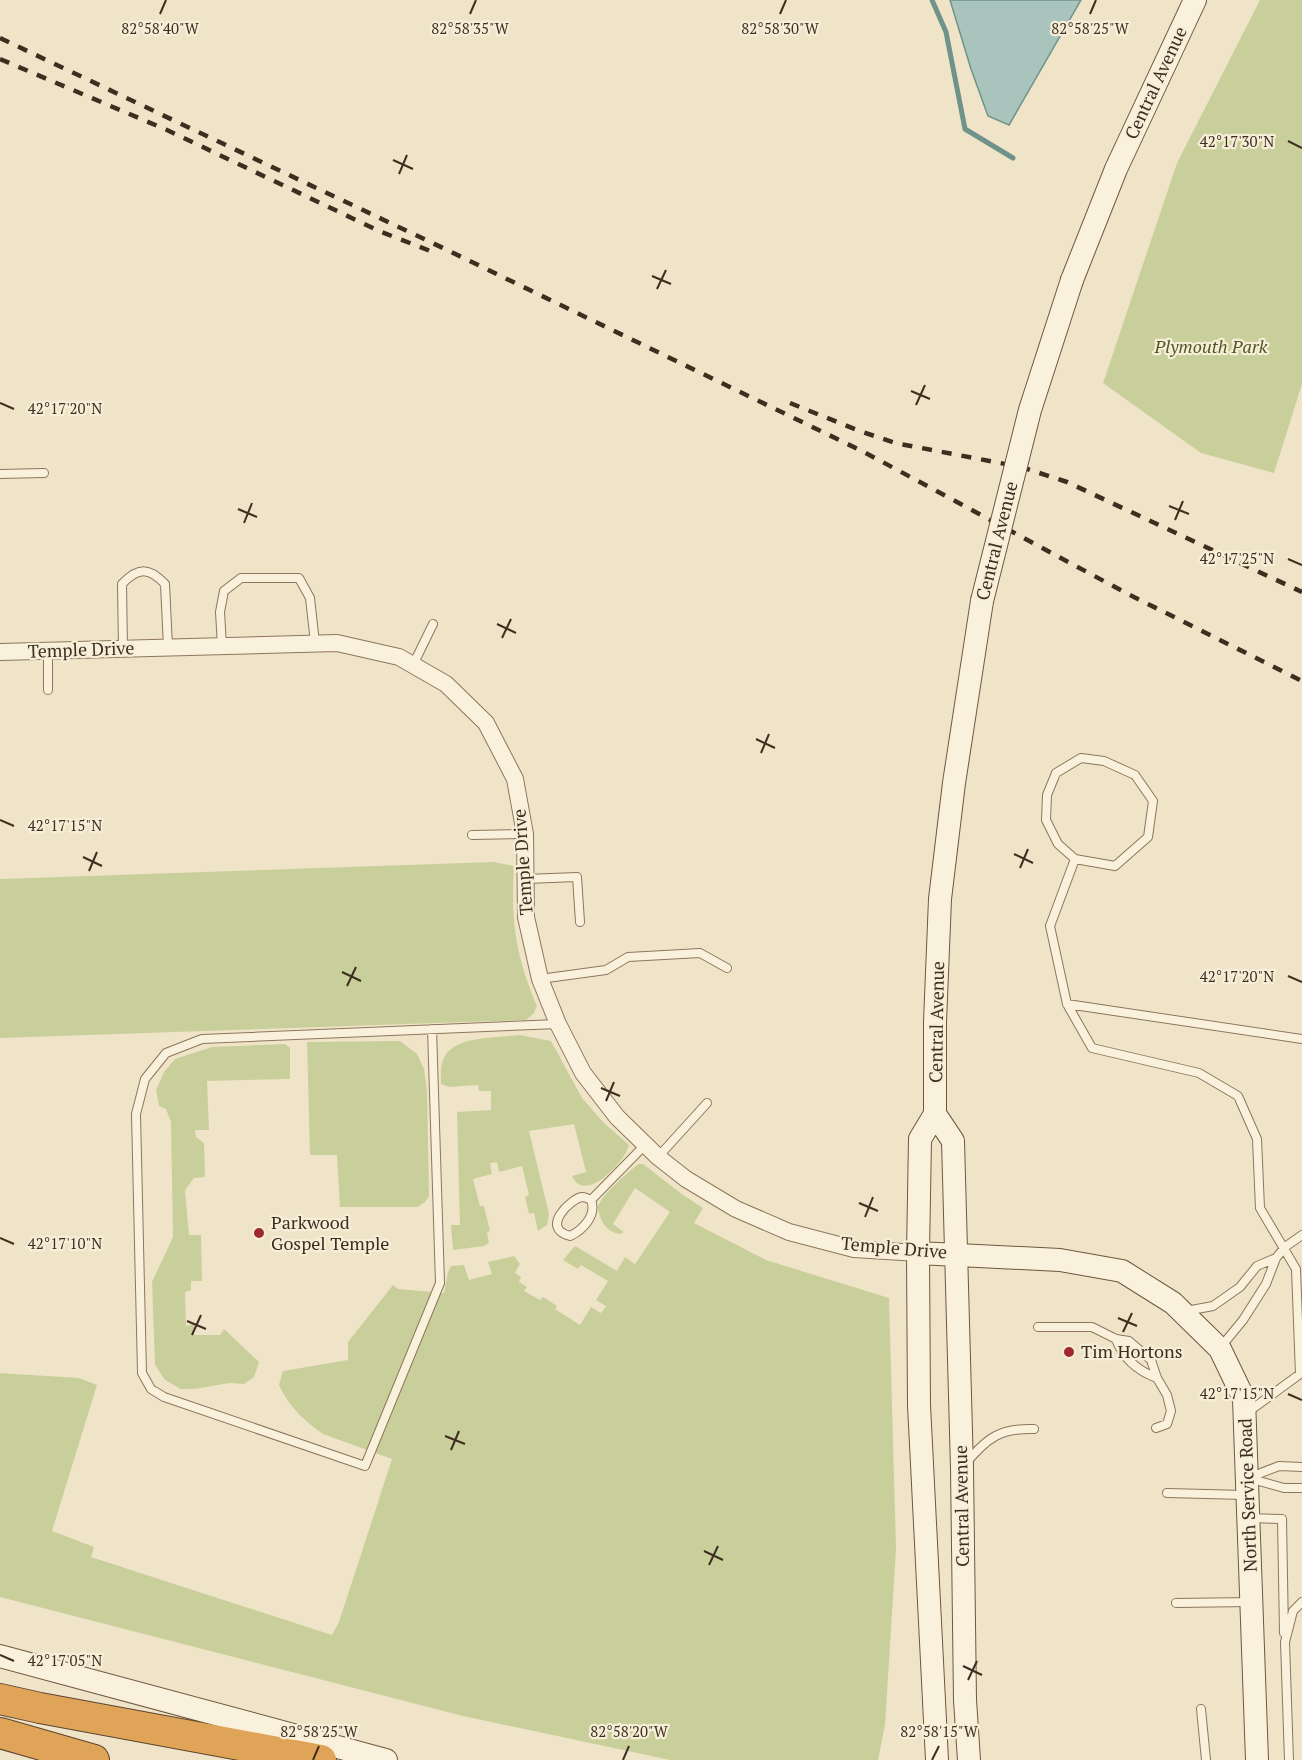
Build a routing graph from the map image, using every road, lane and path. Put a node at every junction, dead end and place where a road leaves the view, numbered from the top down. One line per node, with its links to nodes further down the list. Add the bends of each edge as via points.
1 (1194, 0): 25 (street, Central Avenue, bridge, via 1116,169 1072,280 1030,410 982,601 940,899)
2 (44, 473): 3 (lane)
3 (0, 474)
4 (433, 624): 11 (lane)
5 (315, 643): 6 (street, Temple Drive); 6 (lane, via 310,597 299,578 242,578 224,591 220,612); 11 (street, Temple Drive, via 337,642 399,657)
6 (222, 646): 7 (street, Temple Drive)
7 (168, 647): 8 (street, Temple Drive); 8 (lane, via 165,584 156,573 143,570 131,574 122,584)
8 (123, 649): 9 (street, Temple Drive)
9 (48, 651): 10 (street, Temple Drive); 12 (lane)
10 (0, 652)
11 (413, 665): 13 (street, Temple Drive, via 446,684 486,723 515,779)
12 (48, 690)
13 (525, 834): 14 (lane); 16 (street, Temple Drive)
14 (472, 835)
15 (1075, 859): 15 (lane, via 1114,866 1148,837 1153,801 1135,775 1104,761 1081,758 1056,773 1047,795 1046,820 1058,844); 20 (lane, via 1050,926)
16 (526, 879): 17 (lane, via 577,877); 19 (street, Temple Drive, via 526,917)
17 (580, 922)
18 (727, 968): 19 (lane, via 700,953 628,957 606,970)
19 (540, 979): 21 (street, Temple Drive)
20 (1067, 1004): 23 (lane); 30 (lane, via 1092,1048 1199,1072 1238,1096 1257,1139 1260,1208)
21 (558, 1024): 22 (lane); 26 (street, Temple Drive, via 583,1074)
22 (432, 1029): 22 (lane, via 202,1038 166,1053 145,1079 136,1114 142,1373 151,1389 164,1397 365,1466 440,1283)
23 (1302, 1039)
24 (707, 1103): 27 (lane)
25 (935, 1114): 31 (street, Central Avenue, via 920,1139); 32 (street, Central Avenue, via 953,1141)
26 (645, 1145): 27 (street, Temple Drive); 28 (lane)
27 (658, 1157): 31 (street, Temple Drive, via 735,1209 789,1232 854,1249)
28 (591, 1200): 28 (lane, via 592,1215 577,1233 562,1234 557,1228 561,1213 577,1199)
29 (1301, 1237): 30 (lane)
30 (1285, 1247): 33 (lane); 39 (lane, via 1296,1269 1300,1374)
31 (918, 1253): 32 (street, Temple Drive); 59 (street, Central Avenue, via 919,1406)
32 (956, 1254): 34 (street, North Service Road, via 1060,1260 1122,1271); 43 (street, Central Avenue)
33 (1276, 1258): 34 (lane, via 1257,1266 1240,1287 1213,1306); 37 (lane, via 1266,1284)
34 (1182, 1312): 37 (street, North Service Road)
35 (1038, 1327): 36 (lane, via 1092,1327)
36 (1116, 1339): 38 (lane, via 1121,1352 1143,1373); 38 (lane, via 1129,1341 1151,1360)
37 (1220, 1349): 39 (street, North Service Road, via 1244,1399)
38 (1157, 1378): 40 (lane, via 1171,1411 1167,1424)
39 (1245, 1414): 44 (street, North Service Road)
40 (1156, 1428)
41 (1034, 1429): 43 (lane, via 994,1436)
42 (1302, 1467): 44 (lane, via 1279,1466)
43 (962, 1468): 60 (street, Central Avenue)
44 (1248, 1487): 45 (lane); 46 (lane); 47 (street, North Service Road)
45 (1302, 1488)
46 (1167, 1493)
47 (1249, 1518): 48 (street, North Service Road); 51 (lane, via 1282,1519)
48 (1251, 1602): 50 (lane); 62 (street, North Service Road)
49 (1302, 1602): 51 (lane, via 1293,1611)
50 (1176, 1603)
51 (1285, 1642): 63 (lane)
52 (0, 1656): 58 (street)
53 (0, 1699): 57 (highway)
54 (1201, 1709): 61 (lane)
55 (0, 1733): 56 (highway)
56 (94, 1760)
57 (321, 1760)
58 (386, 1760)
59 (937, 1760)
60 (969, 1760)
61 (1206, 1760)
62 (1257, 1760)
63 (1289, 1760)

